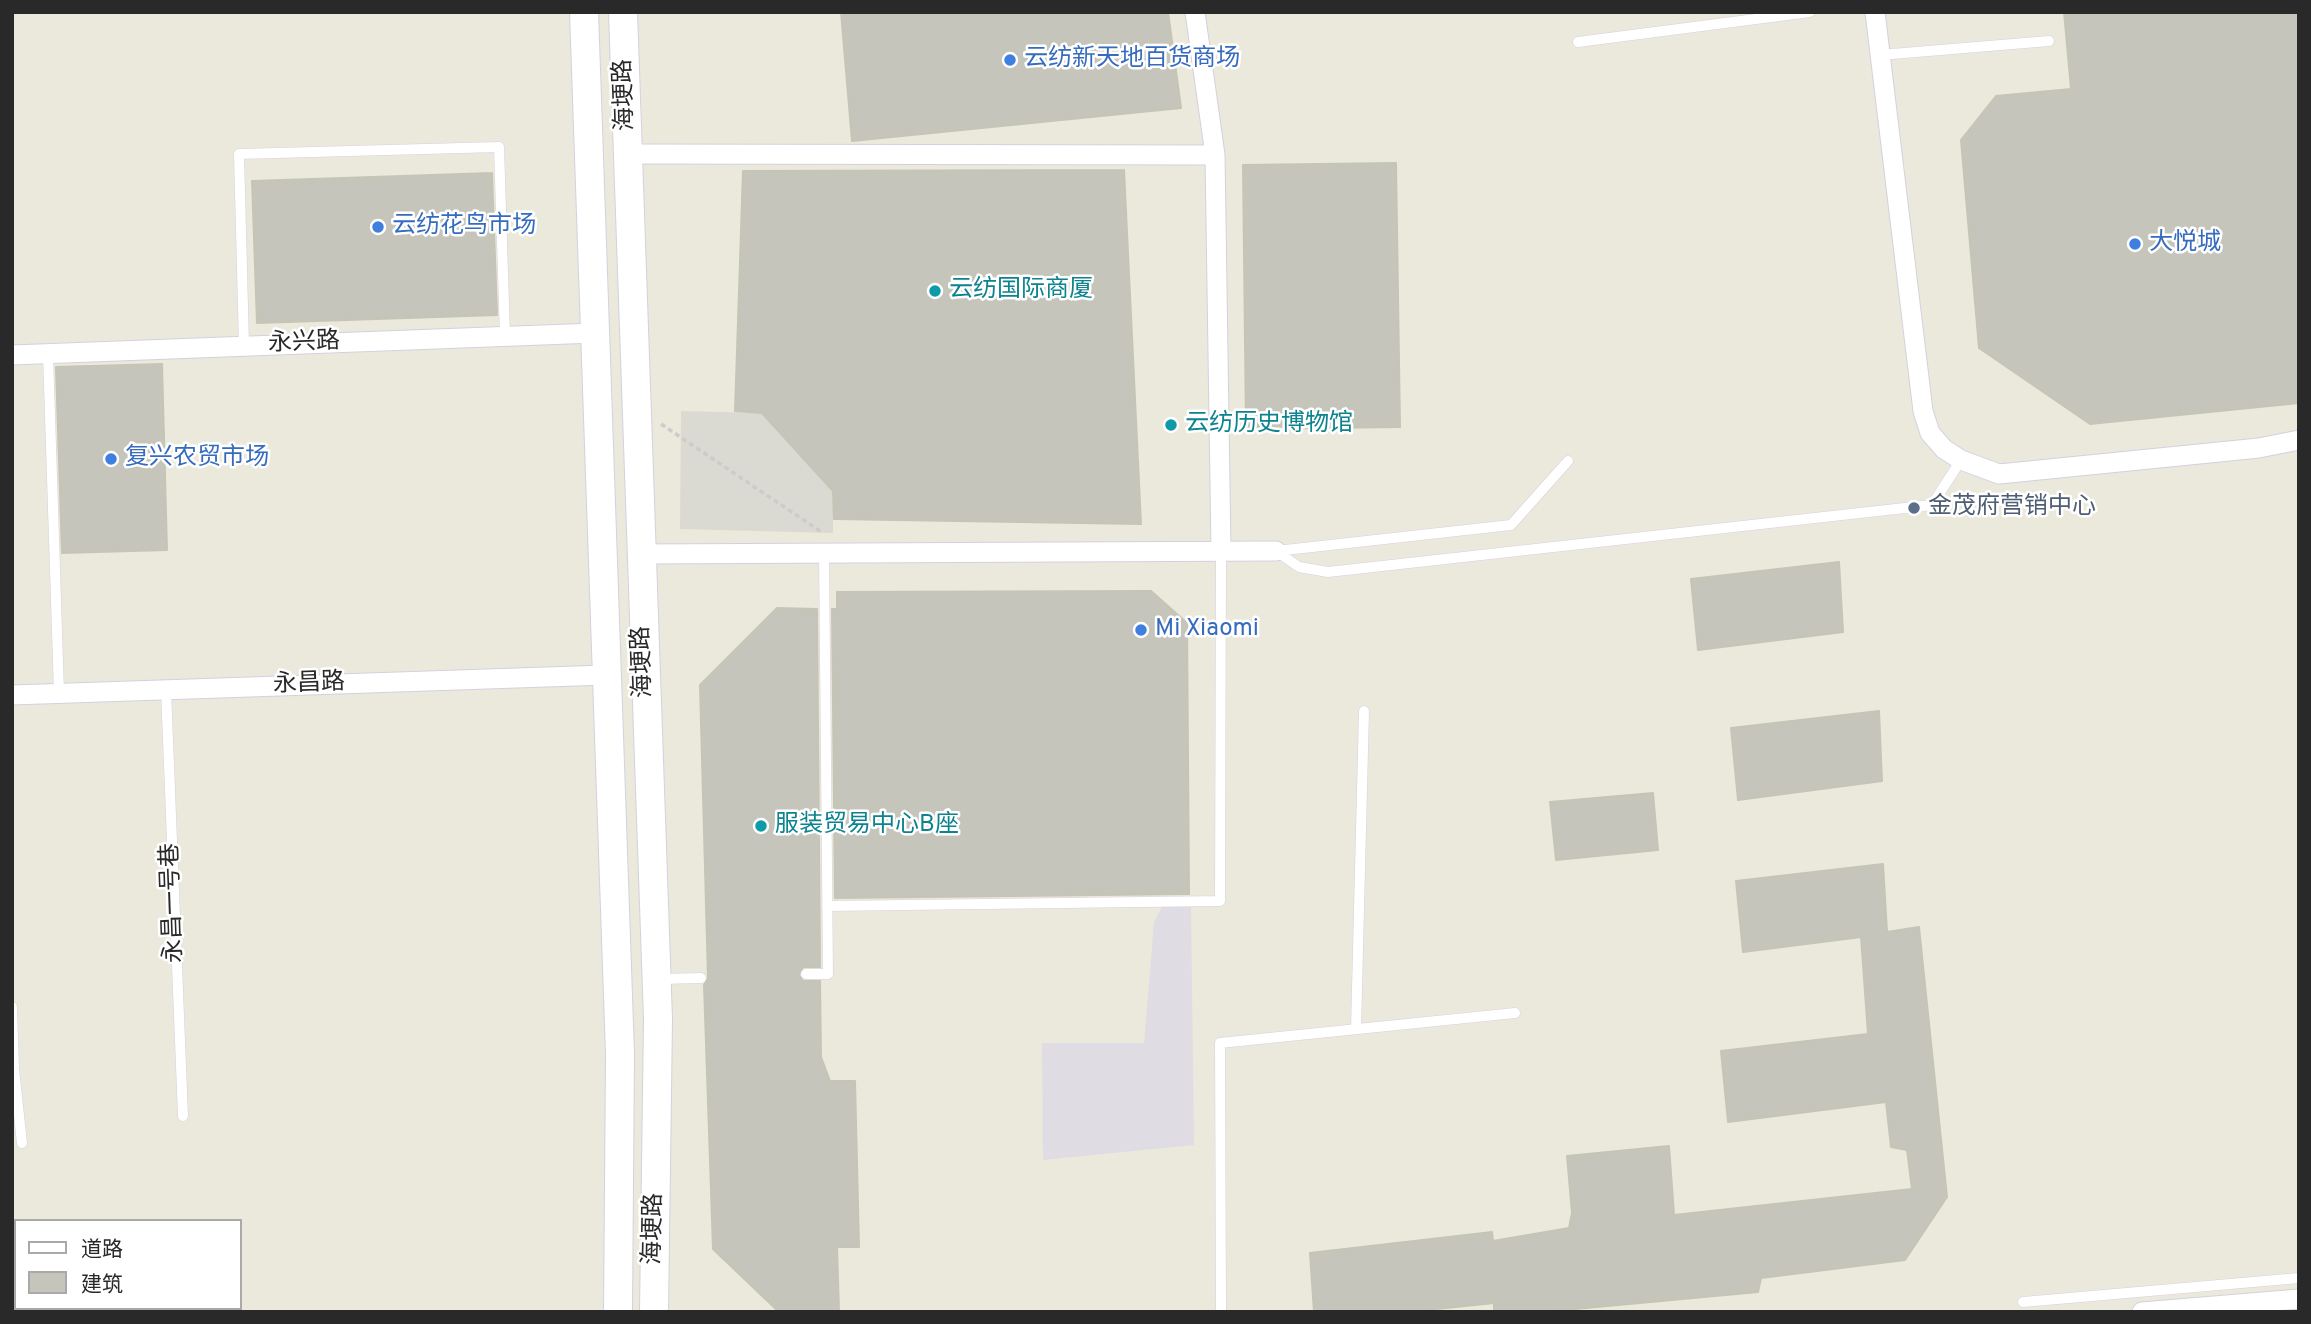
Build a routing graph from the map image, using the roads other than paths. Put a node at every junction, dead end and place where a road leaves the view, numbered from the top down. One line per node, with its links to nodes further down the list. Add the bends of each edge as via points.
1 (584, 12): 11 (main road, 海埂路)
2 (623, 12): 9 (main road, 海埂路)
3 (1195, 12): 10 (street)
4 (1810, 12): 7 (lane)
5 (1875, 12): 8 (street)
6 (2049, 41): 8 (lane)
7 (1578, 43)
8 (1880, 55): 17 (street, via 1923,411 1930,433)
9 (627, 154): 10 (street); 22 (main road, 海埂路)
10 (1215, 155): 19 (street)
11 (595, 333): 12 (street, 永兴路); 23 (main road, 海埂路)
12 (505, 336): 13 (street, 永兴路); 13 (lane, via 499,147 239,154)
13 (244, 346): 14 (street, 永兴路)
14 (48, 354): 15 (street, 永兴路); 25 (lane)
15 (12, 355)
16 (2299, 440): 17 (street, via 2037,472 1999,474)
17 (1961, 460): 20 (lane, via 1931,505 1328,572 1299,567)
18 (1568, 461): 20 (lane, via 1511,525)
19 (1221, 551): 20 (street); 21 (street); 28 (lane, via 1220,901)
20 (1276, 551)
21 (824, 552): 22 (street); 28 (lane)
22 (641, 554): 31 (main road, 海埂路)
23 (606, 675): 24 (street, 永昌路); 40 (main road, 海埂路, via 620,1054)
24 (166, 690): 25 (street, 永昌路); 35 (lane, 永昌一号巷)
25 (59, 693): 26 (street, 永昌路)
26 (12, 695)
27 (1364, 711): 34 (lane)
28 (827, 906): 29 (lane, via 828,974)
29 (806, 974)
30 (701, 978): 31 (lane)
31 (657, 979): 41 (main road, 海埂路)
32 (12, 1007): 36 (lane)
33 (1515, 1013): 34 (lane)
34 (1356, 1029): 42 (lane, via 1220,1043)
35 (183, 1116)
36 (22, 1143)
37 (2299, 1278): 39 (lane)
38 (2299, 1299): 43 (street)
39 (2023, 1302)
40 (618, 1312)
41 (654, 1312)
42 (1221, 1312)
43 (2143, 1312)

